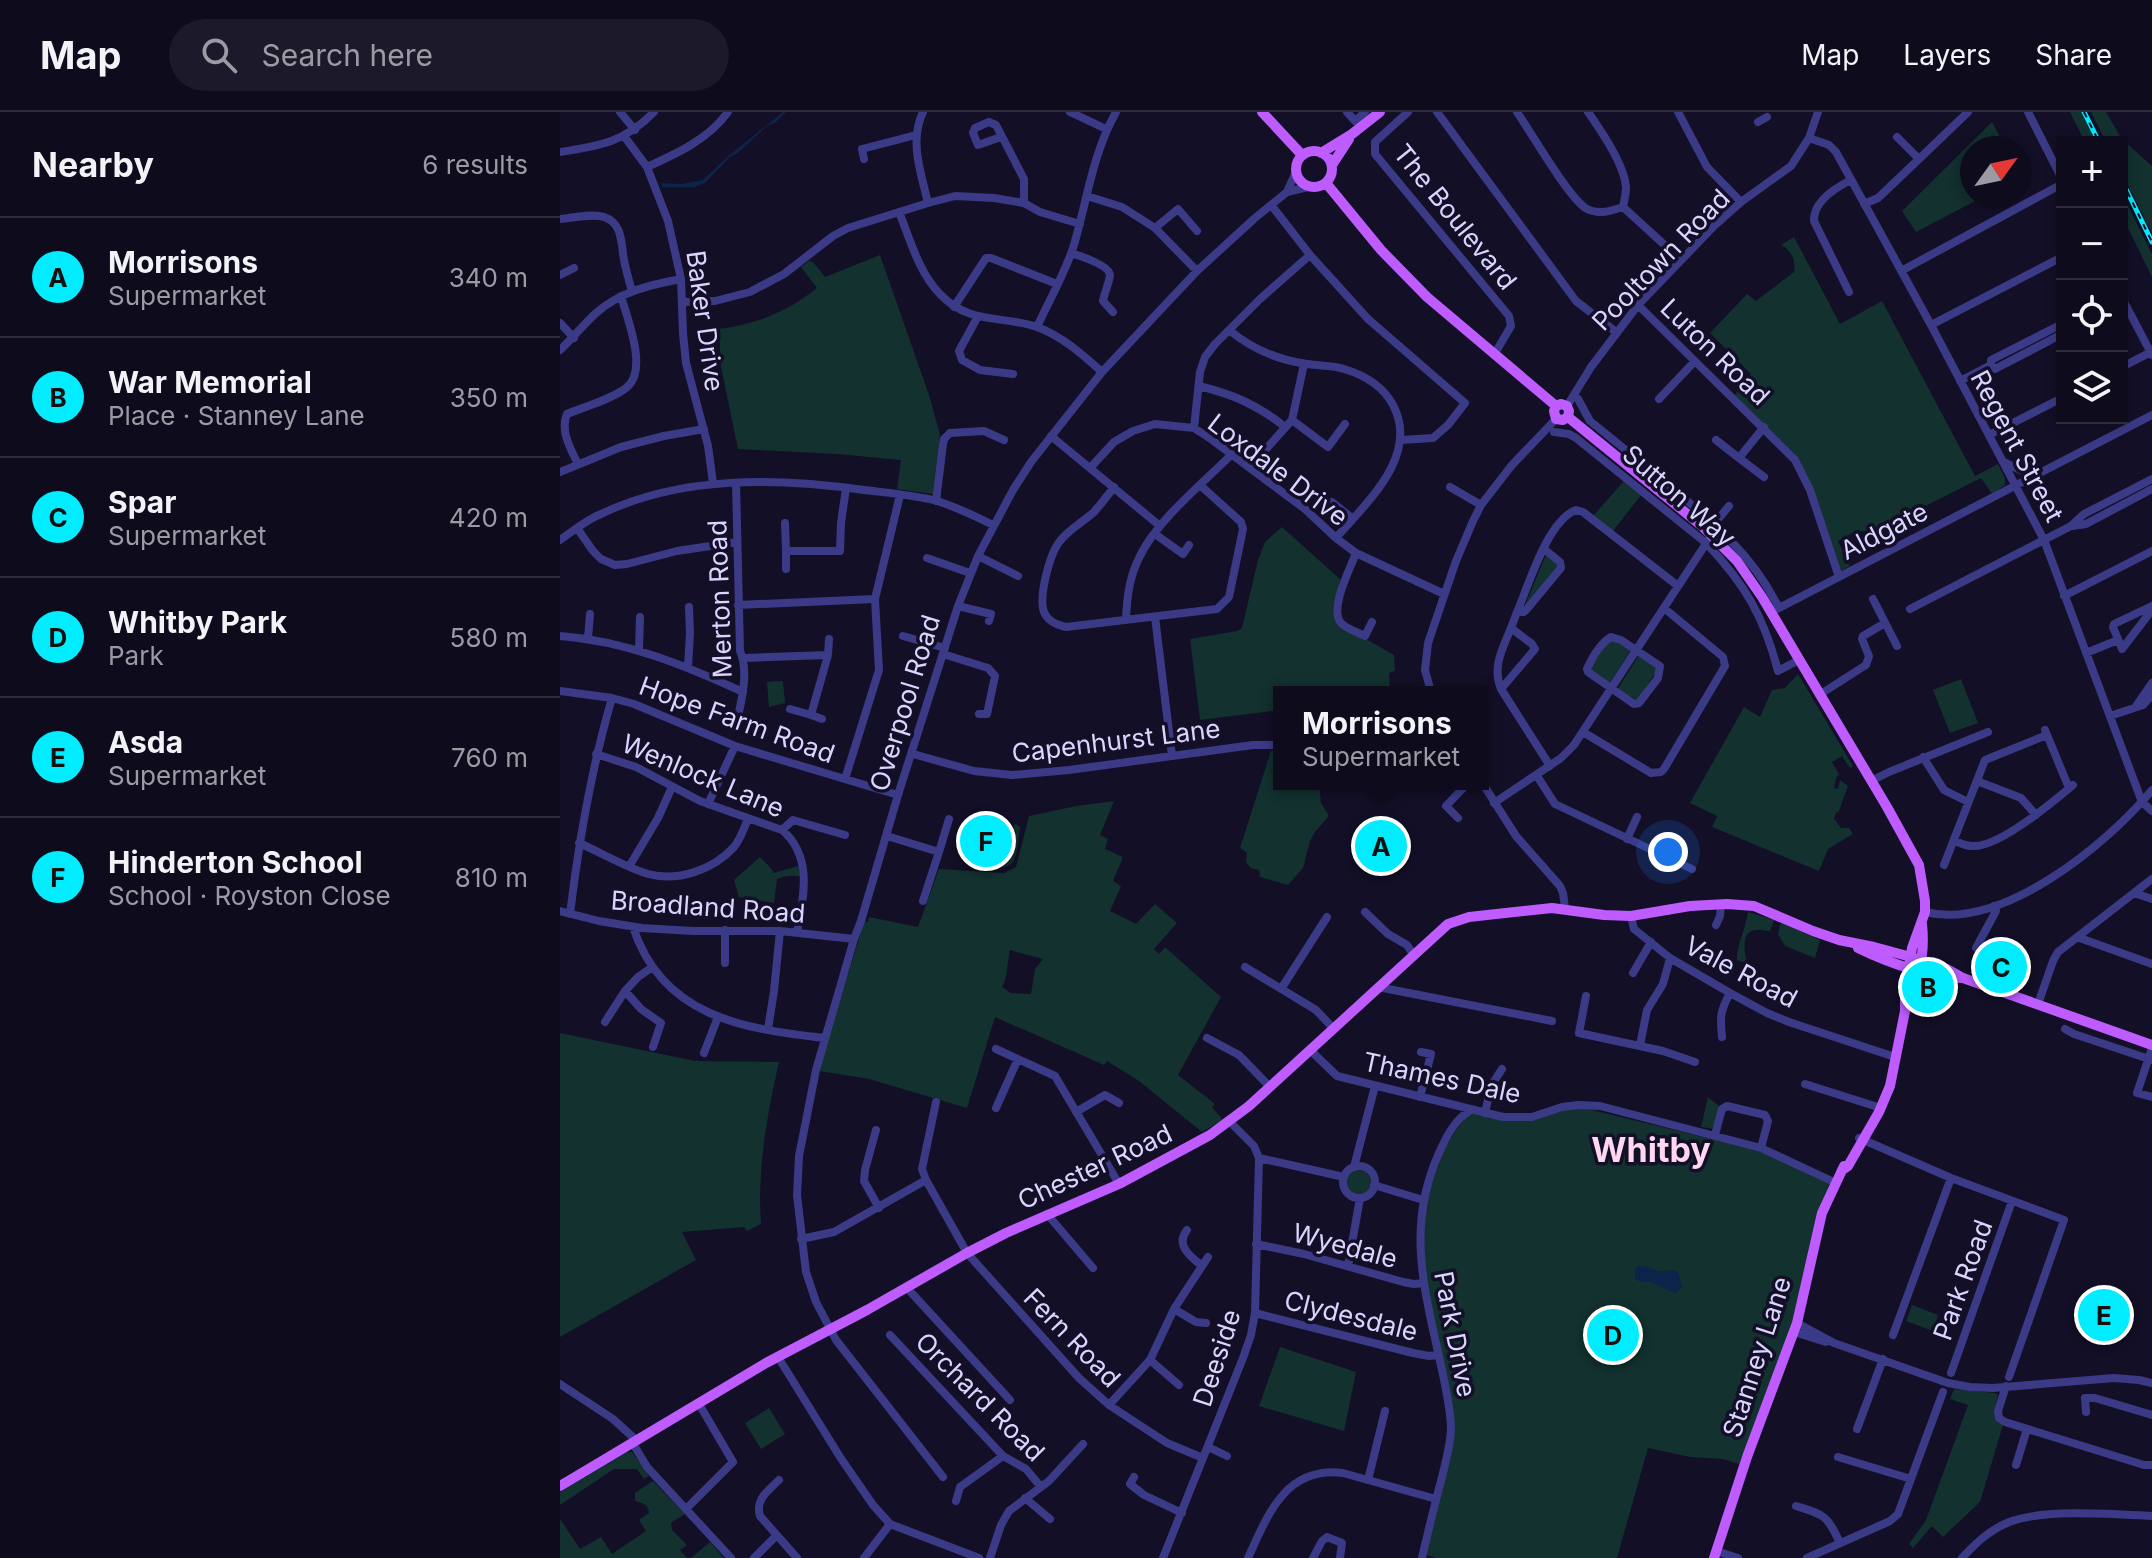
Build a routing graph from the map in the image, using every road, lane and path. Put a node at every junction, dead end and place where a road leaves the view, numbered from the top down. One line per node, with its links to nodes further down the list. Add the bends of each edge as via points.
1 (620, 112): 20 (street)
2 (654, 112): 20 (street)
3 (728, 112): 33 (street, via 693,143)
4 (923, 112): 22 (street)
5 (1070, 112): 19 (street)
6 (1116, 112): 19 (street)
7 (1262, 112): 30 (main road)
8 (1347, 112): 9 (street, via 1355,121)
9 (1365, 112)
10 (1380, 112): 21 (main road)
11 (1408, 112): 85 (street, The Boulevard, via 1380,135 1375,154 1509,316 1511,326)
12 (1437, 112): 79 (street, The Boulevard, via 1576,301)
13 (1517, 112): 48 (street, via 1581,205 1598,212)
14 (1588, 112): 48 (street, via 1626,186)
15 (1678, 112): 42 (street, via 1707,167)
16 (1818, 112): 26 (street, Pooltown Road)
17 (1968, 112): 31 (street)
18 (2028, 112): 34 (street)
19 (1106, 129): 41 (street)
20 (635, 130): 23 (street)
21 (1352, 134): 29 (main road); 32 (main road)
22 (916, 135): 27 (street); 43 (street)
23 (624, 136): 28 (street); 33 (street, Baker Drive)
24 (1001, 137): 44 (street, via 1024,179)
25 (1897, 137): 31 (street)
26 (1809, 138): 36 (street, Regent Street, via 1829,145); 42 (street, Pooltown Road, via 1791,166)
27 (861, 150)
28 (560, 152)
29 (1321, 153): 30 (main road); 32 (main road)
30 (1302, 155): 35 (main road)
31 (1919, 159): 45 (street, via 1878,198)
32 (1332, 165): 37 (main road)
33 (647, 167): 63 (street, Baker Drive, via 668,221)
34 (2056, 170)
35 (1296, 172): 39 (main road); 40 (street, Overpool Road)
36 (1851, 180): 45 (street, Regent Street); 66 (street, via 1830,193 1813,215)
37 (1326, 183): 39 (main road); 85 (main road, Sutton Way, via 1418,288)
38 (2056, 185): 61 (street)
39 (1308, 187): 40 (street, Overpool Road)
40 (1287, 192): 47 (street, Overpool Road)
41 (1087, 196): 52 (street); 53 (street, via 1122,207)
42 (1741, 202): 57 (street, Pooltown Road)
43 (928, 203): 44 (street, via 955,196); 49 (street)
44 (1024, 203): 52 (street)
45 (1864, 204): 61 (street, Regent Street)
46 (876, 206): 50 (street)
47 (1272, 206): 56 (street); 60 (street, Overpool Road)
48 (1623, 207): 57 (street)
49 (899, 212): 50 (street); 70 (street, via 927,275)
50 (880, 218): 68 (street, via 833,236 784,274 750,292)
51 (560, 219): 65 (street, via 597,216 613,222 620,232)
52 (1080, 224): 55 (street)
53 (1155, 228): 54 (street, via 1178,209); 60 (street)
54 (1197, 231)
55 (1071, 253): 64 (street); 72 (street, via 1109,272 1103,301)
56 (1310, 255): 78 (street); 108 (street, via 1383,334 1465,403 1433,438)
57 (1681, 260): 69 (street, Pooltown Road)
58 (2056, 260): 75 (street)
59 (574, 268): 62 (street)
60 (1197, 271): 90 (street, Overpool Road)
61 (1901, 271): 75 (street, Regent Street)
62 (560, 275)
63 (681, 279): 65 (street); 68 (street, Baker Drive)
64 (1057, 284): 70 (street, via 986,258); 76 (street)
65 (632, 291): 67 (street)
66 (1849, 292)
67 (621, 296): 81 (street, via 593,315); 113 (street, via 633,337 635,374 626,387 564,417 562,430)
68 (683, 302): 103 (street, Baker Drive, via 686,363)
69 (1638, 305): 79 (street, Pooltown Road); 86 (street, Luton Road)
70 (954, 307): 73 (street)
71 (2128, 309): 84 (street)
72 (1113, 312)
73 (977, 318): 76 (street); 89 (street, via 959,351 962,360 980,370)
74 (560, 323): 81 (street)
75 (1931, 325): 91 (street, Regent Street)
76 (1037, 327): 90 (street)
77 (2056, 329): 82 (street)
78 (1229, 330): 87 (street, via 1276,358); 92 (street, via 1205,357)
79 (1616, 332): 96 (street, Pooltown Road)
80 (2056, 336): 82 (street)
81 (574, 338): 83 (street)
82 (2041, 340): 91 (street, via 1991,360 1991,365)
83 (560, 350)
84 (2151, 353): 88 (street)
85 (1494, 355): 96 (main road, Sutton Way)
86 (1695, 361): 94 (street); 101 (street, Luton Road)
87 (1304, 364): 98 (street); 108 (street, via 1340,368 1371,381 1395,409)
88 (2128, 364)
89 (1009, 371)
90 (1102, 372): 106 (street, Overpool Road)
91 (1960, 381): 105 (street, Regent Street)
92 (1199, 386): 100 (street, via 1250,403); 102 (street)
93 (1578, 399): 136 (street, Sutton Way, via 1590,421)
94 (1659, 399)
95 (2056, 401): 105 (street)
96 (1562, 412): 132 (street, Pooltown Road); 141 (main road, Sutton Way)
97 (2152, 415): 117 (street, Aldgate)
98 (1292, 420): 99 (street, via 1328,447); 100 (street)
99 (1345, 424)
100 (1285, 427): 115 (street)
101 (1764, 427): 111 (street, Luton Road); 155 (street, Luton Road, via 1795,460)
102 (1194, 428): 110 (street, Loxdale Drive); 114 (street, Loxdale Drive, via 1155,424 1133,431 1114,442)
103 (704, 429): 113 (street, via 641,441); 120 (street, Baker Drive)
104 (1554, 432): 141 (street, Sutton Way, via 1576,438)
105 (1989, 435): 112 (street, Regent Street)
106 (1051, 436): 114 (street); 137 (street, Overpool Road)
107 (1003, 437): 130 (street, via 977,430 947,436)
108 (1401, 440): 134 (street, via 1395,462)
109 (1716, 440): 111 (street)
110 (1231, 455): 115 (street, Loxdale Drive); 122 (street)
111 (1739, 458): 118 (street)
112 (2004, 462): 117 (street); 123 (street, Regent Street)
113 (578, 464): 116 (street)
114 (1091, 467): 124 (street)
115 (1250, 467): 140 (street, Loxdale Drive)
116 (560, 472)
117 (2040, 474): 123 (street, Aldgate)
118 (1764, 477)
119 (2152, 479): 129 (street)
120 (713, 483): 121 (street); 138 (street, via 626,503)
121 (736, 483): 126 (street); 144 (street, Merton Road)
122 (1201, 486): 139 (street); 171 (street, via 1243,529 1229,597 1217,609)
123 (2016, 486): 143 (street, Regent Street); 155 (street, Aldgate)
124 (1114, 487): 139 (street); 172 (street, via 1060,540 1050,561 1043,612 1066,627)
125 (1450, 487): 132 (street)
126 (846, 488): 128 (street); 147 (street, via 841,523 845,551)
127 (2152, 489): 129 (street)
128 (900, 495): 130 (street); 159 (street)
129 (2129, 496): 143 (street, via 2084,514)
130 (936, 501): 137 (street)
131 (1332, 502): 134 (street)
132 (1481, 505): 157 (street, Pooltown Road)
133 (1729, 506): 136 (street, Sutton Way)
134 (1353, 519): 140 (street)
135 (785, 523): 147 (street)
136 (1715, 523): 167 (street, Sutton Way, via 1758,571)
137 (993, 525): 150 (street, Overpool Road)
138 (577, 528): 142 (street); 144 (street, via 601,559 615,565)
139 (1157, 530): 145 (street, via 1183,554); 172 (street, via 1133,572)
140 (1336, 538): 149 (street, Loxdale Drive)
141 (1709, 539): 156 (street); 167 (main road, Sutton Way, via 1737,561); 189 (street, Sutton Way, via 1755,606 1778,671)
142 (560, 540)
143 (2044, 540): 158 (street, Regent Street); 166 (street)
144 (737, 542): 161 (street, Merton Road)
145 (1189, 545)
146 (1544, 549): 156 (street, via 1557,526 1576,510); 168 (street); 168 (street, via 1561,568 1527,609)
147 (786, 551): 152 (street)
148 (2152, 551): 158 (street)
149 (1356, 553): 157 (street, Loxdale Drive); 174 (street, via 1336,615 1365,636)
150 (978, 556): 153 (street, Overpool Road); 154 (street)
151 (927, 558): 153 (street)
152 (786, 569)
153 (970, 573): 162 (street, Overpool Road)
154 (1014, 577)
155 (1839, 577): 167 (street, Aldgate)
156 (1678, 586): 164 (street)
157 (1444, 594): 192 (street, Pooltown Road, via 1426,655)
158 (2064, 596): 186 (street, Regent Street)
159 (875, 599): 161 (street); 217 (street, via 879,670)
160 (1873, 599): 175 (street)
161 (738, 605): 188 (street, Merton Road)
162 (958, 606): 173 (street, via 991,614); 185 (street, Overpool Road)
163 (689, 607): 190 (street)
164 (1664, 608): 184 (street); 207 (street, via 1723,657 1725,666 1664,769 1651,773)
165 (2152, 608): 181 (street, via 2114,624); 181 (street, via 2122,649)
166 (1910, 609)
167 (1775, 610): 189 (main road, Sutton Way)
168 (1517, 612): 176 (street)
169 (590, 614): 179 (street)
170 (640, 617): 183 (street)
171 (1155, 617): 172 (street); 213 (street)
172 (1126, 619)
173 (989, 621)
174 (1372, 622)
175 (1885, 623): 182 (street); 197 (street, via 1862,639 1869,656 1866,665)
176 (1511, 628): 194 (street, via 1496,670); 194 (street, via 1535,649)
177 (560, 636): 179 (street)
178 (903, 636): 185 (street)
179 (588, 638): 183 (street)
180 (829, 639): 187 (street)
181 (2118, 640): 186 (street)
182 (1897, 646)
183 (639, 650): 190 (street)
184 (1637, 650): 193 (street); 193 (street, via 1615,637 1606,640 1587,669); 193 (street, via 1660,666 1649,692 1634,704)
185 (944, 651): 203 (street, via 988,668 995,676 987,714); 212 (street, Overpool Road)
186 (2086, 653): 205 (street, Regent Street)
187 (828, 655): 188 (street); 204 (street)
188 (744, 658): 196 (street, Merton Road)
189 (1799, 660): 197 (main road, Sutton Way)
190 (688, 667): 196 (street)
191 (2152, 683): 200 (street)
192 (1429, 686)
193 (1611, 688): 207 (street)
194 (1501, 689): 215 (street)
195 (560, 691): 199 (street, Hope Farm Road)
196 (743, 692): 202 (street, Merton Road)
197 (1819, 695): 218 (main road, Sutton Way)
198 (2152, 695): 200 (street)
199 (612, 698): 210 (street, Hope Farm Road); 211 (street)
200 (2136, 706): 205 (street)
201 (790, 709): 204 (street)
202 (739, 712)
203 (979, 714)
204 (811, 715): 206 (street)
205 (2110, 716): 226 (street, Regent Street)
206 (822, 719)
207 (1583, 732): 215 (street)
208 (1988, 732): 214 (street)
209 (1273, 745): 213 (street, Capenhurst Lane)
210 (735, 746): 217 (street, Hope Farm Road); 228 (street)
211 (596, 754): 220 (street, Wenlock Lane, via 636,767); 240 (street)
212 (913, 754): 213 (street, Capenhurst Lane, via 1012,775); 224 (street, Overpool Road)
213 (1172, 756)
214 (1923, 757): 218 (street); 225 (street, via 1944,790)
215 (1550, 766): 216 (street)
216 (1537, 776): 227 (street); 238 (street, via 1555,804)
217 (845, 779): 224 (street, Hope Farm Road)
218 (1871, 781): 257 (main road, Sutton Way, via 1919,865)
219 (1977, 781): 225 (street); 230 (street, via 2021,798); 230 (street, via 1983,762 1991,756 2046,733 2071,786)
220 (672, 787): 228 (street, Wenlock Lane); 243 (street)
221 (1461, 790): 232 (street, via 1446,806)
222 (1486, 790): 227 (street)
223 (2152, 790): 226 (street)
224 (898, 795): 237 (street, Overpool Road)
225 (1968, 802): 239 (street)
226 (2142, 802): 229 (street); 250 (street, via 2107,838 2063,871)
227 (1494, 803): 251 (street, via 1560,886)
228 (708, 804): 233 (street, Wenlock Lane)
229 (2152, 811)
230 (2036, 815): 239 (street, via 1982,845)
231 (1637, 817): 238 (street)
232 (1458, 818)
233 (748, 819): 235 (street, Wenlock Lane); 243 (street, via 736,845 700,870 669,877)
234 (949, 819): 241 (street)
235 (782, 830): 236 (street, via 793,820); 262 (street, Wenlock Lane, via 798,850 805,884)
236 (841, 836)
237 (887, 836): 241 (street); 264 (street, Overpool Road)
238 (1627, 839): 244 (street)
239 (1954, 840): 242 (street)
240 (579, 843): 243 (street); 254 (street)
241 (939, 852): 248 (street)
242 (1942, 861)
243 (630, 865)
244 (1692, 869)
245 (2152, 879): 246 (street)
246 (2134, 893): 247 (street); 263 (street)
247 (2152, 899)
248 (923, 901)
249 (1721, 904): 255 (main road, Chester Road); 258 (street); 270 (main road, Chester Road, via 1754,906 1873,955)
250 (1994, 906): 257 (street); 266 (street)
251 (1565, 908): 255 (main road, Chester Road); 267 (main road, Chester Road, via 1464,919 1448,924)
252 (560, 911): 254 (street, Broadland Road)
253 (1365, 912): 267 (street)
254 (570, 914): 259 (street, Broadland Road)
255 (1631, 916): 265 (street, Vale Road, via 1634,929)
256 (1327, 917): 276 (street)
257 (1923, 917): 270 (main road, Sutton Way)
258 (1721, 920)
259 (633, 927): 260 (street, Broadland Road); 273 (street)
260 (725, 930): 261 (street, Broadland Road); 269 (street)
261 (780, 931): 262 (street, Broadland Road); 285 (street)
262 (797, 932): 264 (street, Broadland Road)
263 (2077, 937): 271 (street); 280 (street, via 2058,952)
264 (854, 939): 288 (street, Overpool Road)
265 (1651, 942): 268 (street, Vale Road); 274 (street)
266 (1976, 948)
267 (1413, 954): 275 (main road, Chester Road)
268 (1670, 958): 278 (street, Vale Road); 290 (street, via 1663,984 1647,1010)
269 (725, 963)
270 (1916, 964): 280 (main road, Chester Road, via 1947,969); 299 (main road, Stanney Lane, via 1914,992)
271 (2152, 964)
272 (1245, 967): 276 (street)
273 (651, 968): 277 (street); 281 (street, via 683,999)
274 (1633, 973)
275 (1377, 987): 282 (street); 284 (main road, Chester Road)
276 (1281, 989): 284 (street, via 1316,1010)
277 (625, 991): 283 (street); 292 (street, via 661,1023)
278 (1730, 993): 287 (street, via 1716,1026); 299 (street, Vale Road, via 1789,1022)
279 (1588, 1002): 290 (street, via 1579,1033)
280 (2038, 1004): 291 (main road, Chester Road)
281 (718, 1017): 285 (street); 296 (street)
282 (1552, 1021)
283 (605, 1022)
284 (1333, 1028): 294 (main road, Chester Road)
285 (768, 1029): 288 (street)
286 (2065, 1029): 301 (street)
287 (1722, 1037)
288 (825, 1038): 337 (street, Overpool Road, via 799,1156)
289 (1207, 1038): 306 (street, via 1239,1055)
290 (1640, 1045): 302 (street)
291 (2152, 1046): 301 (street)
292 (653, 1047)
293 (996, 1049): 300 (street)
294 (1310, 1050): 305 (street, Thames Dale, via 1337,1076); 306 (main road, Chester Road)
295 (1421, 1052): 297 (street)
296 (704, 1053)
297 (1431, 1054): 298 (street); 307 (street)
298 (1441, 1057)
299 (1895, 1057): 312 (main road, Stanney Lane); 312 (main road, Stanney Lane, via 1890,1086)
300 (1018, 1059): 313 (street); 315 (street, via 1055,1076)
301 (2150, 1059): 308 (street, via 2137,1093)
302 (1691, 1064)
303 (1502, 1069): 316 (street, via 1491,1086)
304 (1805, 1084): 312 (street)
305 (1375, 1086): 307 (street, Thames Dale); 324 (street)
306 (1270, 1087): 317 (main road, Chester Road)
307 (1420, 1097): 311 (street, Thames Dale)
308 (2152, 1097)
309 (936, 1102): 327 (street, via 922,1169)
310 (1119, 1103): 315 (street, via 1105,1095)
311 (1450, 1104): 314 (street, Thames Dale); 318 (street)
312 (1879, 1107): 321 (main road, Stanney Lane)
313 (996, 1108)
314 (1472, 1110): 316 (street, Thames Dale); 318 (street, Park Drive)
315 (1076, 1112): 329 (street)
316 (1485, 1113): 320 (street, Thames Dale, via 1523,1118 1562,1107 1600,1106)
317 (1230, 1122): 323 (street); 329 (main road, Chester Road)
318 (1457, 1122): 332 (street, Park Drive, via 1435,1161)
319 (876, 1130): 334 (street, via 864,1181)
320 (1715, 1135): 322 (street, Thames Dale); 322 (street, via 1727,1106 1765,1115)
321 (1861, 1139): 326 (street); 328 (main road, Stanney Lane)
322 (1761, 1148): 328 (street, Thames Dale)
323 (1259, 1158): 325 (street); 338 (street, Deeside)
324 (1354, 1167): 325 (street); 330 (street, via 1370,1172)
325 (1344, 1177): 331 (street, via 1345,1191)
326 (1951, 1178): 333 (street); 352 (street)
327 (926, 1180): 334 (street); 339 (street, Fern Road)
328 (1836, 1183): 350 (main road, Stanney Lane, via 1817,1230)
329 (1119, 1184): 335 (main road, Chester Road)
330 (1374, 1185): 331 (street); 332 (street)
331 (1360, 1198): 342 (street)
332 (1423, 1200): 344 (street, Park Drive)
333 (2012, 1201): 357 (street, Park Road); 358 (street, via 2064,1220)
334 (879, 1208): 337 (street, via 834,1232)
335 (1047, 1214): 339 (main road, Chester Road); 343 (street)
336 (1184, 1230): 341 (street, via 1185,1250)
337 (801, 1239): 349 (street, Overpool Road, via 812,1293)
338 (1256, 1244): 342 (street, Wyedale); 347 (street, Deeside)
339 (967, 1253): 345 (main road, Chester Road); 365 (street, Fern Road)
340 (1208, 1257): 341 (street)
341 (1202, 1266): 346 (street)
342 (1348, 1266): 344 (street, Wyedale)
343 (1093, 1268)
344 (1424, 1283): 353 (street, Park Drive)
345 (907, 1288): 349 (main road, Chester Road); 363 (street)
346 (1174, 1309): 348 (street); 356 (street)
347 (1255, 1313): 353 (street, Clydesdale); 373 (street, Deeside)
348 (1201, 1326)
349 (829, 1328): 354 (main road, Chester Road); 380 (street, Overpool Road)
350 (1796, 1328): 355 (street); 398 (main road, Stanney Lane)
351 (890, 1335): 374 (street, Orchard Road)
352 (1893, 1335)
353 (1438, 1355): 388 (street, Park Drive, via 1451,1430)
354 (778, 1357): 364 (main road, Chester Road); 395 (street, via 848,1469)
355 (1883, 1359): 358 (street, via 1948,1383 1970,1387); 369 (street)
356 (1150, 1360): 360 (street); 365 (street)
357 (1951, 1373)
358 (2007, 1382): 359 (street, via 2114,1378); 370 (street, via 1999,1418)
359 (2152, 1383)
360 (1180, 1384)
361 (562, 1389): 371 (street, via 613,1419)
362 (1943, 1392): 381 (street)
363 (1010, 1400)
364 (699, 1404): 371 (main road, Chester Road); 391 (street, via 733,1462)
365 (1109, 1405): 377 (street, Fern Road, via 1167,1443)
366 (1385, 1411): 383 (street)
367 (2086, 1412): 368 (street, via 2085,1398 2095,1398)
368 (2152, 1415)
369 (1857, 1429)
370 (2027, 1429): 378 (street); 379 (street)
371 (634, 1441): 385 (main road, Chester Road); 391 (street, via 647,1467)
372 (1083, 1444): 386 (street)
373 (1208, 1447): 375 (street); 377 (street, Deeside)
374 (1003, 1456): 386 (street, Orchard Road, via 1026,1469); 389 (street, via 957,1485)
375 (1227, 1456)
376 (1838, 1457): 381 (street)
377 (1203, 1458): 392 (street, Deeside)
378 (2016, 1465)
379 (2152, 1465)
380 (943, 1477)
381 (1911, 1479): 397 (street, via 1898,1514)
382 (779, 1480): 396 (street, via 758,1505 760,1516)
383 (1368, 1480): 388 (street); 406 (street, via 1331,1471 1290,1487 1271,1510)
384 (1130, 1481): 392 (street, via 1144,1495)
385 (560, 1486)
386 (1041, 1487): 387 (street)
387 (1025, 1498): 394 (street); 404 (street, via 1009,1511)
388 (1436, 1499): 409 (street, Park Drive)
389 (956, 1501)
390 (1796, 1506): 397 (street, via 1825,1516)
391 (687, 1508): 399 (street)
392 (1182, 1513): 405 (street, Deeside)
393 (2152, 1516): 412 (street, via 2057,1514 2016,1520 1996,1528)
394 (1050, 1519)
395 (890, 1524): 402 (street); 403 (street)
396 (777, 1535): 400 (street); 401 (street)
397 (1840, 1543): 411 (street)
398 (1715, 1554): 410 (street)
399 (731, 1558)
400 (754, 1558)
401 (797, 1558)
402 (864, 1558)
403 (979, 1558)
404 (990, 1558)
405 (1163, 1558)
406 (1248, 1558)
407 (1313, 1558): 408 (street, via 1327,1537 1342,1543)
408 (1340, 1558)
409 (1422, 1558)
410 (1738, 1558)
411 (1807, 1558)
412 (1962, 1558)

